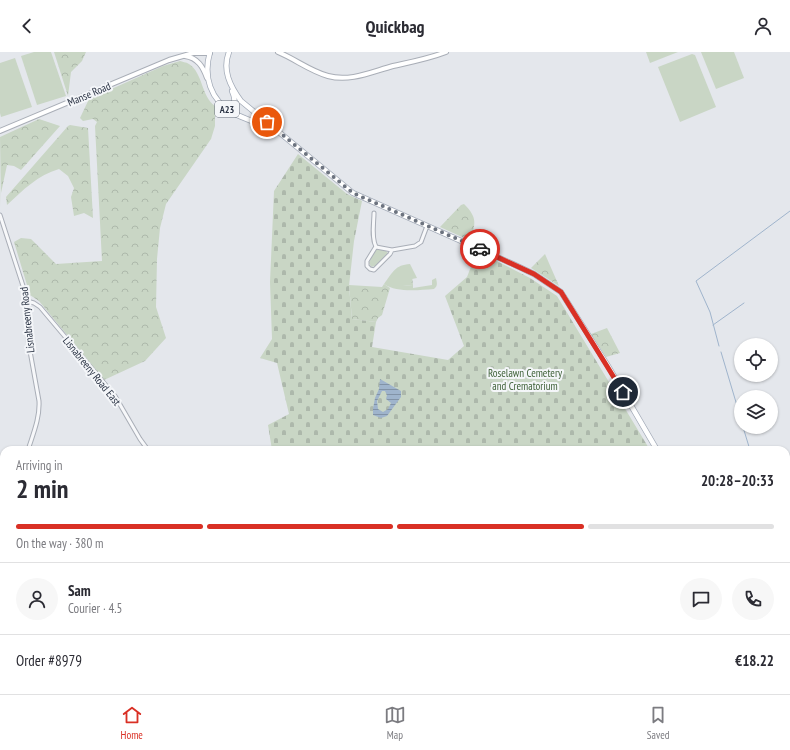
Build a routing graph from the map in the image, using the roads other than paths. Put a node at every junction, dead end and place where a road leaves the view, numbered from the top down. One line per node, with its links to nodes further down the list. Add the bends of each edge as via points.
1 (210, 52): 5 (street, Manse Road); 6 (main road, A23, via 207,65)
2 (229, 52): 7 (main road, A23, via 226,70)
3 (278, 52): 4 (street, via 319,73 342,78 363,76)
4 (446, 52)
5 (179, 56): 6 (street, via 198,61); 9 (street, Manse Road)
6 (208, 81): 8 (main road, A23, via 211,92)
7 (231, 85): 8 (main road, A23, via 234,104); 10 (main road, A23, via 241,100)
8 (226, 109): 10 (main road, A23)
9 (0, 131)
10 (284, 137): 13 (main road, A23, via 353,193)
11 (374, 213): 14 (street, via 373,235)
12 (0, 215): 16 (street, Lisnabreeny Road)
13 (427, 226): 15 (street, via 421,242 415,246); 19 (main road, A23, via 513,264 548,282 561,292)
14 (376, 247): 15 (street); 15 (street, via 367,261 367,266 374,270)
15 (392, 250)
16 (27, 301): 17 (street, Lisnabreeny Road, via 28,340 39,410); 18 (street, Lisnabreeny Road East, via 40,307 115,396)
17 (29, 446)
18 (145, 446)
19 (655, 446)

